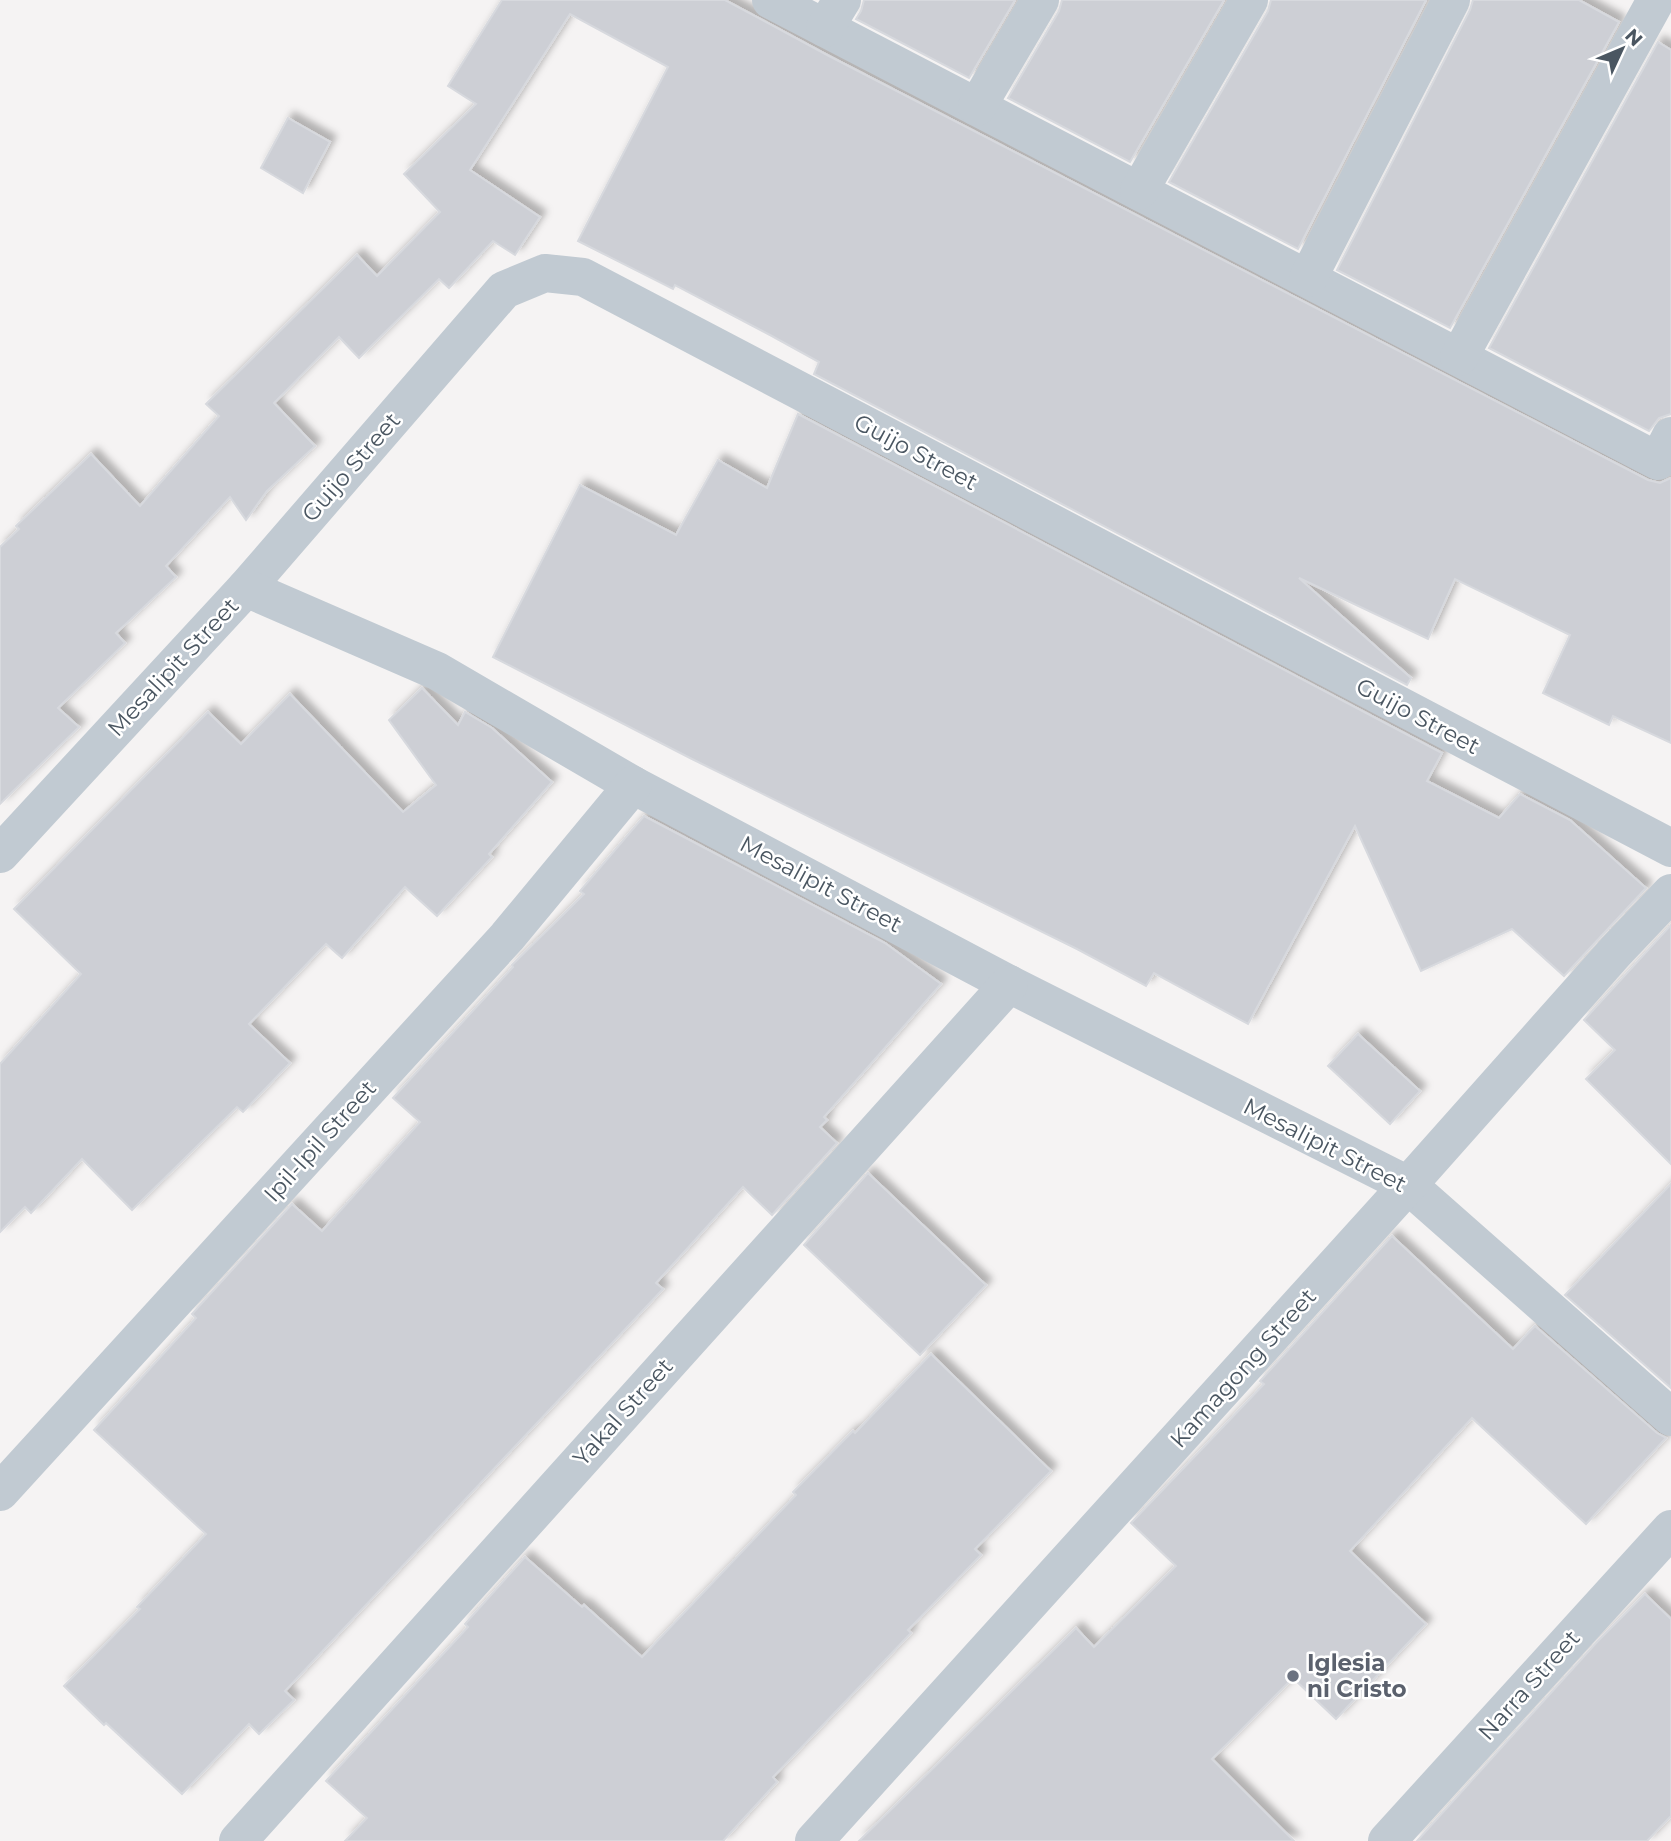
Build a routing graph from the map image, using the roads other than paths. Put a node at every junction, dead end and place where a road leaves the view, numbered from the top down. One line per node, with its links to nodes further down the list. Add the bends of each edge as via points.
1 (771, 0): 6 (street)
2 (1040, 0): 7 (street)
3 (1249, 0): 8 (street)
4 (1451, 0): 9 (street)
5 (1656, 0): 10 (street)
6 (834, 14): 7 (street)
7 (977, 107): 8 (street)
8 (1139, 191): 9 (street)
9 (1308, 278): 10 (street)
10 (1459, 357): 11 (street, via 1658,461)
11 (1671, 436)
12 (246, 587): 13 (street, Mesalipit Street, via 437,671); 14 (street, Guijo Street, via 504,290 545,272 583,277); 15 (street, Mesalipit Street)
13 (633, 785): 17 (street, Mesalipit Street); 20 (street, Ipil-Ipil Street, via 507,937)
14 (1671, 848)
15 (0, 854)
16 (1671, 893): 18 (street, Kamagong Street)
17 (1009, 984): 18 (street, Mesalipit Street); 22 (street, Yakal Street)
18 (1408, 1185): 19 (street, Mesalipit Street); 23 (street, Kamagong Street)
19 (1671, 1417)
20 (0, 1492)
21 (1671, 1529): 24 (street, Narra Street)
22 (238, 1841)
23 (814, 1841)
24 (1387, 1841)

